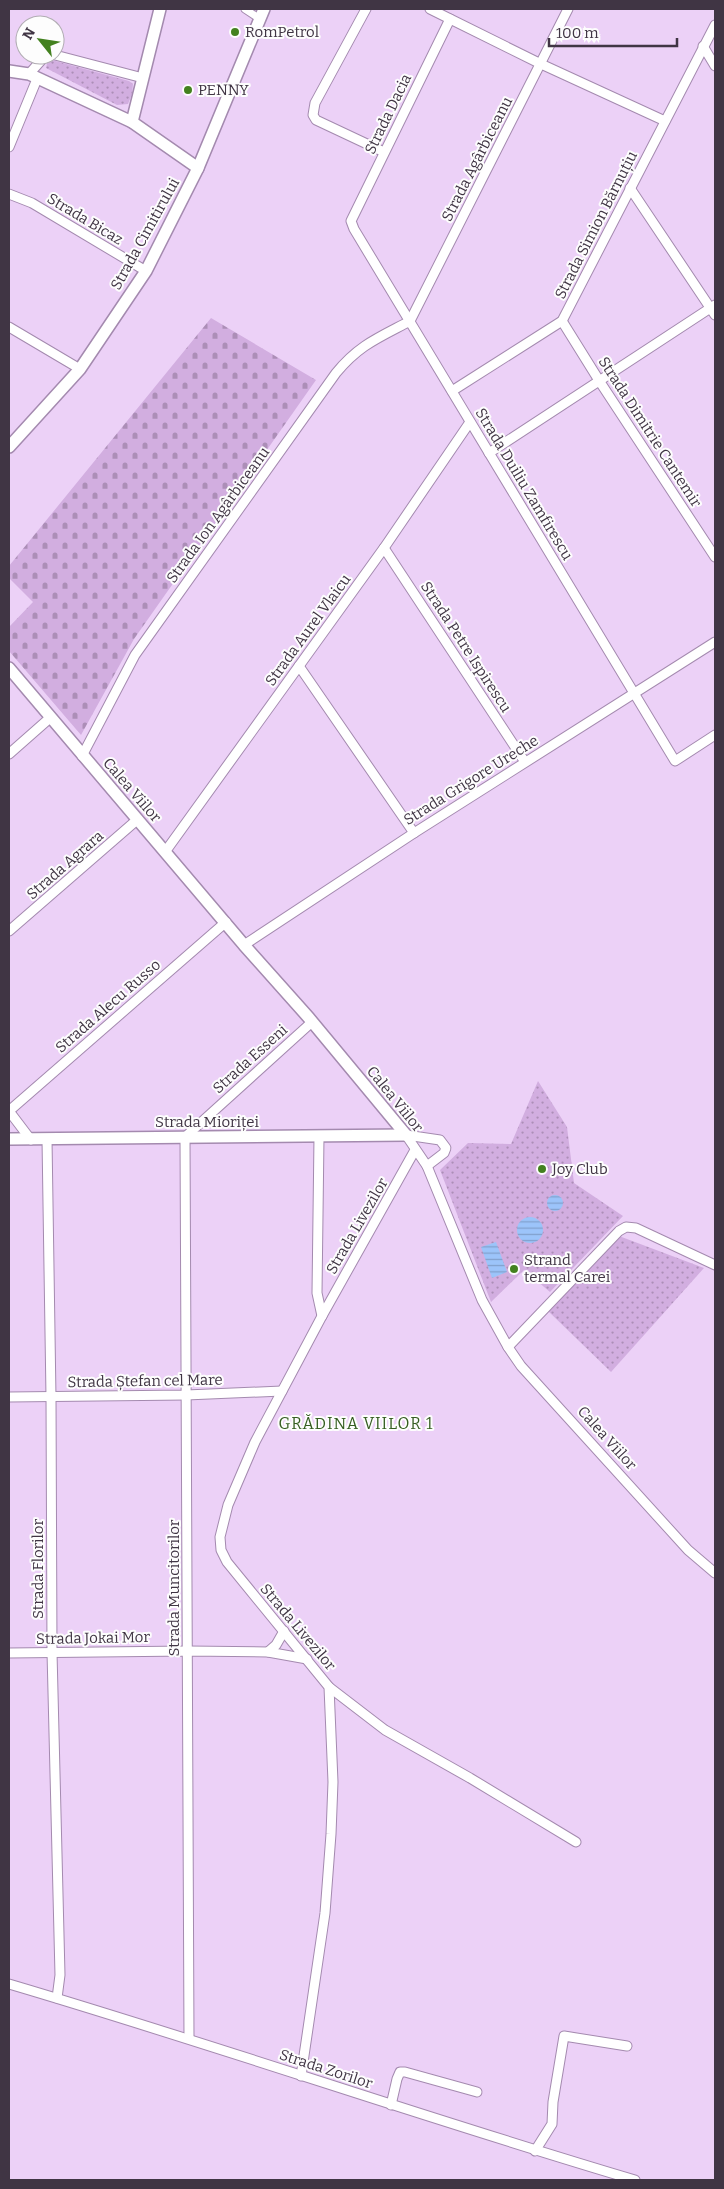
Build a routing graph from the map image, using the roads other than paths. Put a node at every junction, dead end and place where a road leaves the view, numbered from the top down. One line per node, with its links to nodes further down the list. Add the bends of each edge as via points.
1 (160, 9): 16 (street)
2 (245, 9): 6 (street)
3 (366, 9): 20 (street, via 312,115 316,120)
4 (430, 9): 7 (street)
5 (568, 9): 11 (street, Strada Agârbiceanu)
6 (262, 14): 21 (street, Strada Cimitirului)
7 (450, 18): 11 (street); 20 (street, Strada Dacia)
8 (715, 25): 9 (street, Strada Simion Bărnuțiu)
9 (703, 46): 13 (street); 17 (street, Strada Simion Bărnuțiu)
10 (65, 58): 16 (street)
11 (541, 64): 17 (street); 27 (street, Strada Agârbiceanu)
12 (40, 65): 15 (street)
13 (715, 66)
14 (9, 71): 15 (street)
15 (33, 77): 18 (street); 19 (street)
16 (143, 78): 18 (street)
17 (665, 121): 22 (street, Strada Simion Bărnuțiu)
18 (132, 122): 21 (street)
19 (9, 147)
20 (384, 152): 24 (street, Strada Dacia)
21 (198, 168): 25 (street, Strada Cimitirului)
22 (630, 188): 26 (street); 28 (street, Strada Simion Bărnuțiu)
23 (9, 194): 25 (street, Strada Bicaz, via 32,203)
24 (351, 221): 27 (street, Strada Duiliu Zamfirescu)
25 (146, 271): 30 (street, Strada Cimitirului)
26 (714, 309): 31 (street)
27 (410, 321): 32 (street, Strada Duiliu Zamfirescu); 45 (street, Strada Ion Agârbiceanu, via 364,345 336,373 135,655)
28 (562, 321): 31 (street, Strada Dimitrie Cantemir); 32 (street, Strada Simion Bărnuțiu)
29 (9, 327): 30 (street)
30 (80, 369): 34 (street, Strada Cimitirului)
31 (600, 382): 35 (street); 37 (street, Strada Dimitrie Cantemir)
32 (452, 391): 33 (street, Strada Duiliu Zamfirescu)
33 (470, 422): 35 (street, Strada Duiliu Zamfirescu); 36 (street, Strada Aurel Vlaicu)
34 (9, 447)
35 (489, 454): 41 (street, Strada Duiliu Zamfirescu)
36 (384, 548): 39 (street, Strada Aurel Vlaicu); 46 (street, Strada Petre Ispirescu)
37 (715, 557)
38 (715, 642): 41 (street, Strada Grigore Ureche)
39 (300, 666): 48 (street); 49 (street, Strada Aurel Vlaicu)
40 (9, 668): 42 (street, Calea Viilor)
41 (634, 693): 43 (street, Strada Duiliu Zamfirescu, via 675,761); 46 (street, Strada Grigore Ureche)
42 (51, 717): 44 (street); 45 (street, Calea Viilor)
43 (715, 735)
44 (9, 754)
45 (82, 756): 47 (street, Calea Viilor)
46 (525, 762): 48 (street, Strada Grigore Ureche)
47 (138, 819): 49 (street, Calea Viilor); 51 (street, Strada Agrara)
48 (414, 833): 52 (street, Strada Grigore Ureche)
49 (165, 852): 50 (street, Calea Viilor)
50 (226, 922): 52 (street, Calea Viilor); 54 (street, Strada Alecu Russo)
51 (9, 931)
52 (244, 945): 53 (street, Calea Viilor)
53 (312, 1022): 55 (street, Calea Viilor); 57 (street, Strada Esseni)
54 (9, 1111): 60 (street)
55 (406, 1135): 56 (street, Strada Mioriței); 61 (street, Calea Viilor); 62 (street, via 444,1143 444,1153)
56 (319, 1137): 57 (street, Strada Mioriței); 64 (street, Strada Livezilor, via 317,1293)
57 (185, 1138): 59 (street, Strada Mioriței); 67 (street, Strada Muncitorilor)
58 (9, 1139): 60 (street, Strada Mioriței)
59 (47, 1139): 60 (street, Strada Mioriței); 69 (street, Strada Florilor)
60 (31, 1140)
61 (415, 1150): 62 (street, Calea Viilor); 64 (street, Strada Livezilor)
62 (427, 1166): 65 (street, Calea Viilor, via 482,1300)
63 (715, 1265): 65 (street, via 636,1228 626,1227)
64 (322, 1316): 66 (street, Strada Livezilor)
65 (508, 1347): 70 (street, Calea Viilor, via 521,1366 688,1550)
66 (282, 1391): 67 (street, Strada Ștefan cel Mare); 71 (street, Strada Livezilor, via 255,1442 228,1505 220,1538 227,1562)
67 (186, 1395): 69 (street, Strada Ștefan cel Mare); 72 (street, Strada Muncitorilor)
68 (9, 1397): 69 (street, Strada Ștefan cel Mare)
69 (52, 1397): 73 (street, Strada Florilor)
70 (715, 1573)
71 (284, 1631): 74 (street); 76 (street, Strada Livezilor)
72 (188, 1651): 73 (street, Strada Jokai Mor); 74 (street, Strada Jokai Mor); 81 (street, Strada Muncitorilor)
73 (52, 1652): 75 (street, Strada Jokai Mor); 80 (street, Strada Florilor, via 60,1975)
74 (268, 1652): 76 (street, Strada Jokai Mor)
75 (9, 1653)
76 (307, 1659): 77 (street, Strada Livezilor)
77 (329, 1687): 78 (street, via 385,1730); 83 (street, Strada Livezilor, via 333,1782 331,1834 325,1913)
78 (576, 1842)
79 (9, 1984): 80 (street, Strada Zorilor)
80 (56, 1998): 81 (street, Strada Zorilor)
81 (189, 2038): 83 (street, Strada Zorilor)
82 (626, 2046): 86 (street, via 564,2036 552,2124)
83 (301, 2076): 85 (street, Strada Zorilor)
84 (477, 2092): 85 (street, via 400,2072)
85 (391, 2104): 86 (street, Strada Zorilor)
86 (535, 2151): 87 (street, Strada Zorilor)
87 (635, 2180)

